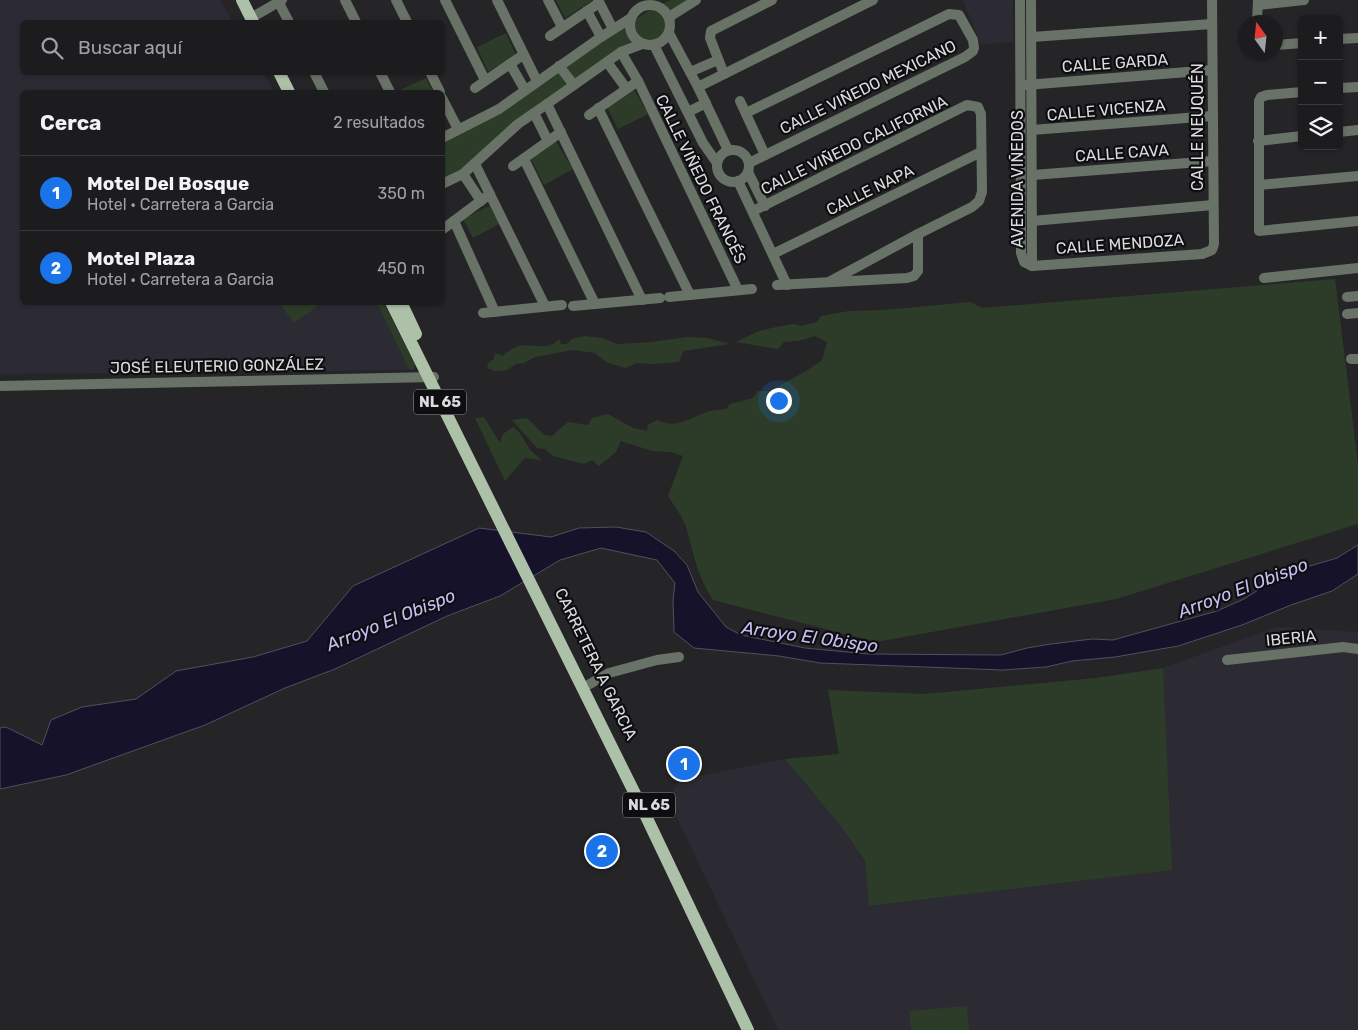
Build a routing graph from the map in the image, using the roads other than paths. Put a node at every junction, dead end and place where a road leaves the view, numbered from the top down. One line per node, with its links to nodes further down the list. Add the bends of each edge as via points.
1 (242, 0): 23 (main road)
2 (251, 0): 23 (main road)
3 (345, 0): 25 (street)
4 (396, 0): 26 (street)
5 (445, 0): 54 (street)
6 (497, 0): 41 (street)
7 (548, 0): 28 (street)
8 (696, 0): 21 (street)
9 (772, 0): 42 (street, via 711,31 710,38)
10 (873, 0): 48 (street)
11 (1020, 0): 59 (street, AVENIDA VIÑEDOS)
12 (1031, 0): 33 (street, AVENIDA VIÑEDOS)
13 (1212, 0): 27 (street, CALLE NEUQUÉN)
14 (1304, 0): 18 (street)
15 (281, 1): 23 (street); 24 (street)
16 (598, 2): 19 (street); 29 (street)
17 (654, 2): 21 (street); 22 (street, via 639,9)
18 (1258, 2): 20 (street)
19 (587, 11): 28 (street); 32 (street)
20 (1257, 15)
21 (669, 17): 30 (street)
22 (632, 18): 29 (street); 37 (street, via 632,35)
23 (256, 19)
24 (288, 20)
25 (355, 20)
26 (406, 20)
27 (1212, 24): 33 (street); 46 (street, CALLE NEUQUÉN)
28 (562, 27): 31 (street)
29 (613, 29): 32 (street)
30 (669, 33): 39 (street); 47 (street)
31 (550, 36)
32 (600, 37): 45 (street)
33 (1032, 37): 57 (street, AVENIDA VIÑEDOS)
34 (1358, 38): 35 (street)
35 (1343, 39)
36 (1298, 43): 38 (street)
37 (642, 44): 39 (street); 40 (street)
38 (1283, 44)
39 (654, 45): 77 (street)
40 (621, 52): 43 (street); 56 (street, CALLE VIÑEDO FRANCÉS)
41 (523, 55): 44 (street); 55 (street)
42 (718, 60): 47 (street); 48 (street)
43 (607, 62): 58 (street); 63 (street)
44 (510, 64): 54 (street); 70 (street)
45 (559, 66): 55 (street); 58 (street)
46 (1212, 70): 57 (street, CALLE GARDA); 81 (street, CALLE NEUQUÉN)
47 (690, 72): 60 (street)
48 (724, 74): 60 (street)
49 (280, 75): 65 (main road)
50 (288, 75): 66 (main road)
51 (316, 75): 67 (street)
52 (382, 75): 68 (street)
53 (431, 75): 69 (street)
54 (485, 80): 62 (street)
55 (537, 81): 70 (street)
56 (638, 81): 63 (street, CALLE VIÑEDO FRANCÉS); 125 (street, CALLE VIÑEDO FRANCÉS)
57 (1032, 84): 59 (street, CALLE GARDA); 83 (street, AVENIDA VIÑEDOS)
58 (574, 85): 74 (street)
59 (1020, 86): 118 (street, AVENIDA VIÑEDOS, via 1021,253 1024,262)
60 (698, 87): 75 (street)
61 (1358, 87): 64 (street)
62 (475, 88)
63 (626, 88): 76 (street, CALLE VIÑEDO FRANCÉS)
64 (1343, 88)
65 (288, 90)
66 (296, 90)
67 (323, 90)
68 (389, 90)
69 (438, 90)
70 (525, 90): 82 (street, via 490,115)
71 (1298, 92): 90 (street, via 1266,95 1260,99)
72 (740, 101): 79 (street)
73 (445, 104): 82 (street)
74 (547, 104): 78 (street); 85 (street)
75 (706, 104): 77 (street); 91 (street)
76 (601, 106): 80 (street, CALLE VIÑEDO FRANCÉS); 126 (street)
77 (688, 112): 96 (street, via 703,143)
78 (534, 113): 89 (street); 98 (street)
79 (746, 113): 92 (street); 92 (street, CALLE VIÑEDO MEXICANO, via 949,14 959,15 973,40 973,51 965,57)
80 (589, 115)
81 (1212, 116): 83 (street, CALLE VICENZA); 95 (street, CALLE NEUQUÉN)
82 (458, 129): 87 (street)
83 (1032, 130): 101 (street, AVENIDA VIÑEDOS)
84 (1358, 130): 86 (street)
85 (561, 132): 89 (street); 129 (street)
86 (1343, 132)
87 (445, 134)
88 (1298, 136): 90 (street)
89 (548, 141): 94 (street)
90 (1258, 141): 105 (street)
91 (728, 150): 96 (street); 97 (street, via 737,150)
92 (763, 150): 97 (street, CALLE VIÑEDO MEXICANO)
93 (981, 152): 108 (street, CALLE VIÑEDO CALIFORNIA, via 980,111 978,106 967,105); 115 (street, via 980,201); 117 (street, CALLE NAPA)
94 (524, 159): 99 (street); 130 (street)
95 (1213, 161): 101 (street, CALLE CAVA); 109 (street, CALLE NEUQUÉN)
96 (718, 163): 103 (street, via 721,176 729,181)
97 (748, 163): 103 (street, via 742,179); 108 (street)
98 (475, 164): 100 (street); 106 (street)
99 (513, 166)
100 (463, 174): 104 (street); 107 (street)
101 (1033, 175): 112 (street, AVENIDA VIÑEDOS)
102 (1358, 176): 105 (street)
103 (738, 181): 110 (street)
104 (445, 183)
105 (1259, 185): 113 (street, via 1260,230)
106 (490, 194): 107 (street); 133 (street)
107 (481, 201): 111 (street)
108 (765, 206): 110 (street, CALLE VIÑEDO CALIFORNIA)
109 (1213, 206): 112 (street); 116 (street, CALLE NEUQUÉN, via 1214,244)
110 (753, 211): 117 (street)
111 (454, 221): 114 (street); 134 (street)
112 (1032, 221): 118 (street, AVENIDA VIÑEDOS)
113 (1358, 221)
114 (445, 228)
115 (918, 234): 121 (street); 121 (street, via 919,270 914,276)
116 (1210, 252): 118 (street, CALLE MENDOZA)
117 (773, 254): 123 (street)
118 (1032, 266)
119 (1358, 268): 120 (street)
120 (1264, 278)
121 (829, 282): 123 (street)
122 (776, 285): 123 (street)
123 (787, 285)
124 (752, 289): 125 (street, CALLE VIÑEDO FRANCÉS)
125 (738, 290): 126 (street, CALLE VIÑEDO FRANCÉS)
126 (690, 295): 129 (street, CALLE VIÑEDO FRANCÉS)
127 (1358, 296): 128 (street)
128 (1347, 297)
129 (642, 300): 130 (street, CALLE VIÑEDO FRANCÉS)
130 (595, 304): 133 (street, CALLE VIÑEDO FRANCÉS)
131 (393, 305): 138 (main road, NL 65)
132 (404, 306): 138 (main road, NL 65)
133 (545, 306): 134 (street, CALLE VIÑEDO FRANCÉS)
134 (495, 312): 135 (street, CALLE VIÑEDO FRANCÉS)
135 (483, 313)
136 (1358, 313): 137 (street)
137 (1347, 314)
138 (431, 377): 139 (street, JOSÉ ELEUTERIO GONZÁLEZ); 140 (main road, CARRETERA A GARCIA / NL 65)
139 (0, 386)
140 (534, 584): 144 (main road, CARRETERA A GARCIA / NL 65); 145 (main road, CARRETERA A GARCIA / NL 65)
141 (1358, 649): 143 (street, IBERIA, via 1343,647)
142 (679, 657): 144 (street, via 609,673)
143 (1227, 660)
144 (588, 685): 146 (main road, CARRETERA A GARCIA / NL 65, via 654,814)
145 (748, 1030)
146 (756, 1030)

